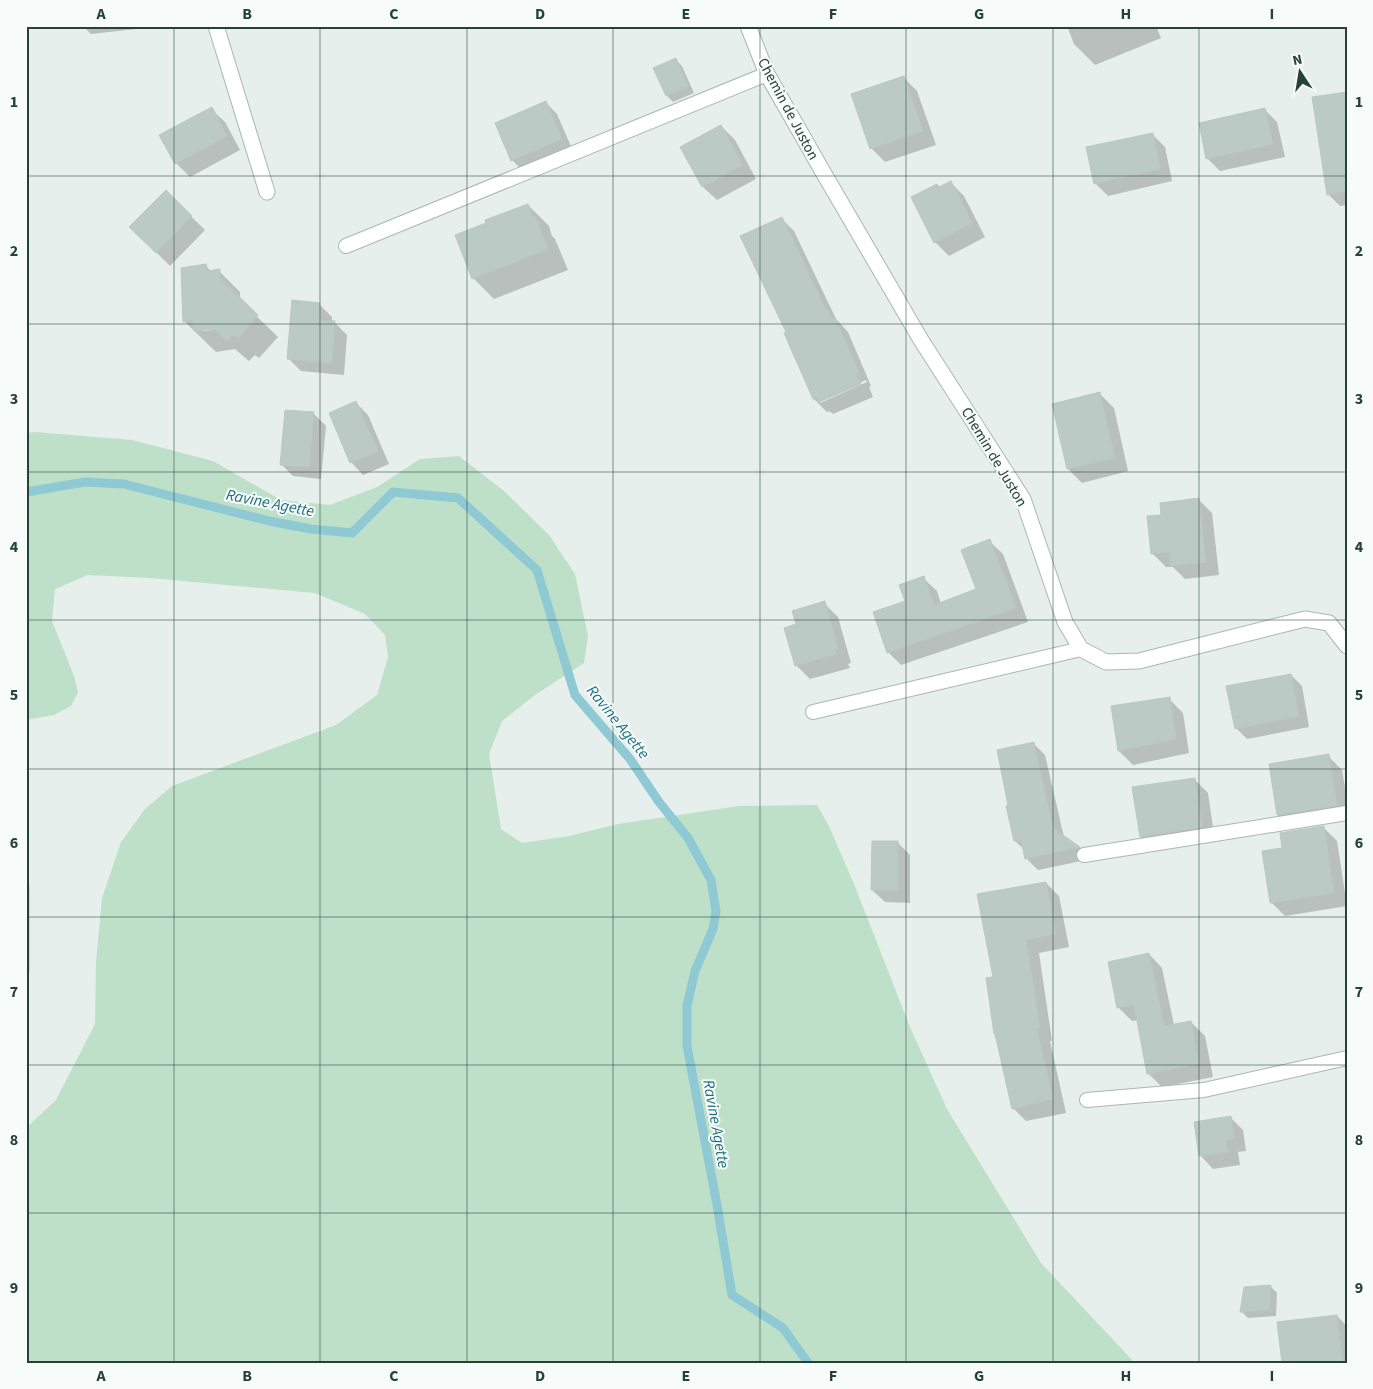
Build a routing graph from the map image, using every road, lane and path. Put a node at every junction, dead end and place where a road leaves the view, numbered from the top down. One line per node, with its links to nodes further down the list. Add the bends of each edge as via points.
1 (216, 26): 4 (street)
2 (748, 26): 3 (street, Chemin de Juston)
3 (767, 74): 5 (lane); 7 (street, Chemin de Juston, via 921,340 1023,499 1064,622)
4 (267, 192)
5 (346, 246)
6 (1347, 646): 7 (street, via 1329,623 1305,619 1139,661 1106,662)
7 (1081, 649): 8 (lane)
8 (814, 712)
9 (1347, 813): 10 (lane)
10 (1084, 855)
11 (1347, 1058): 12 (lane, via 1204,1090)
12 (1087, 1100)

